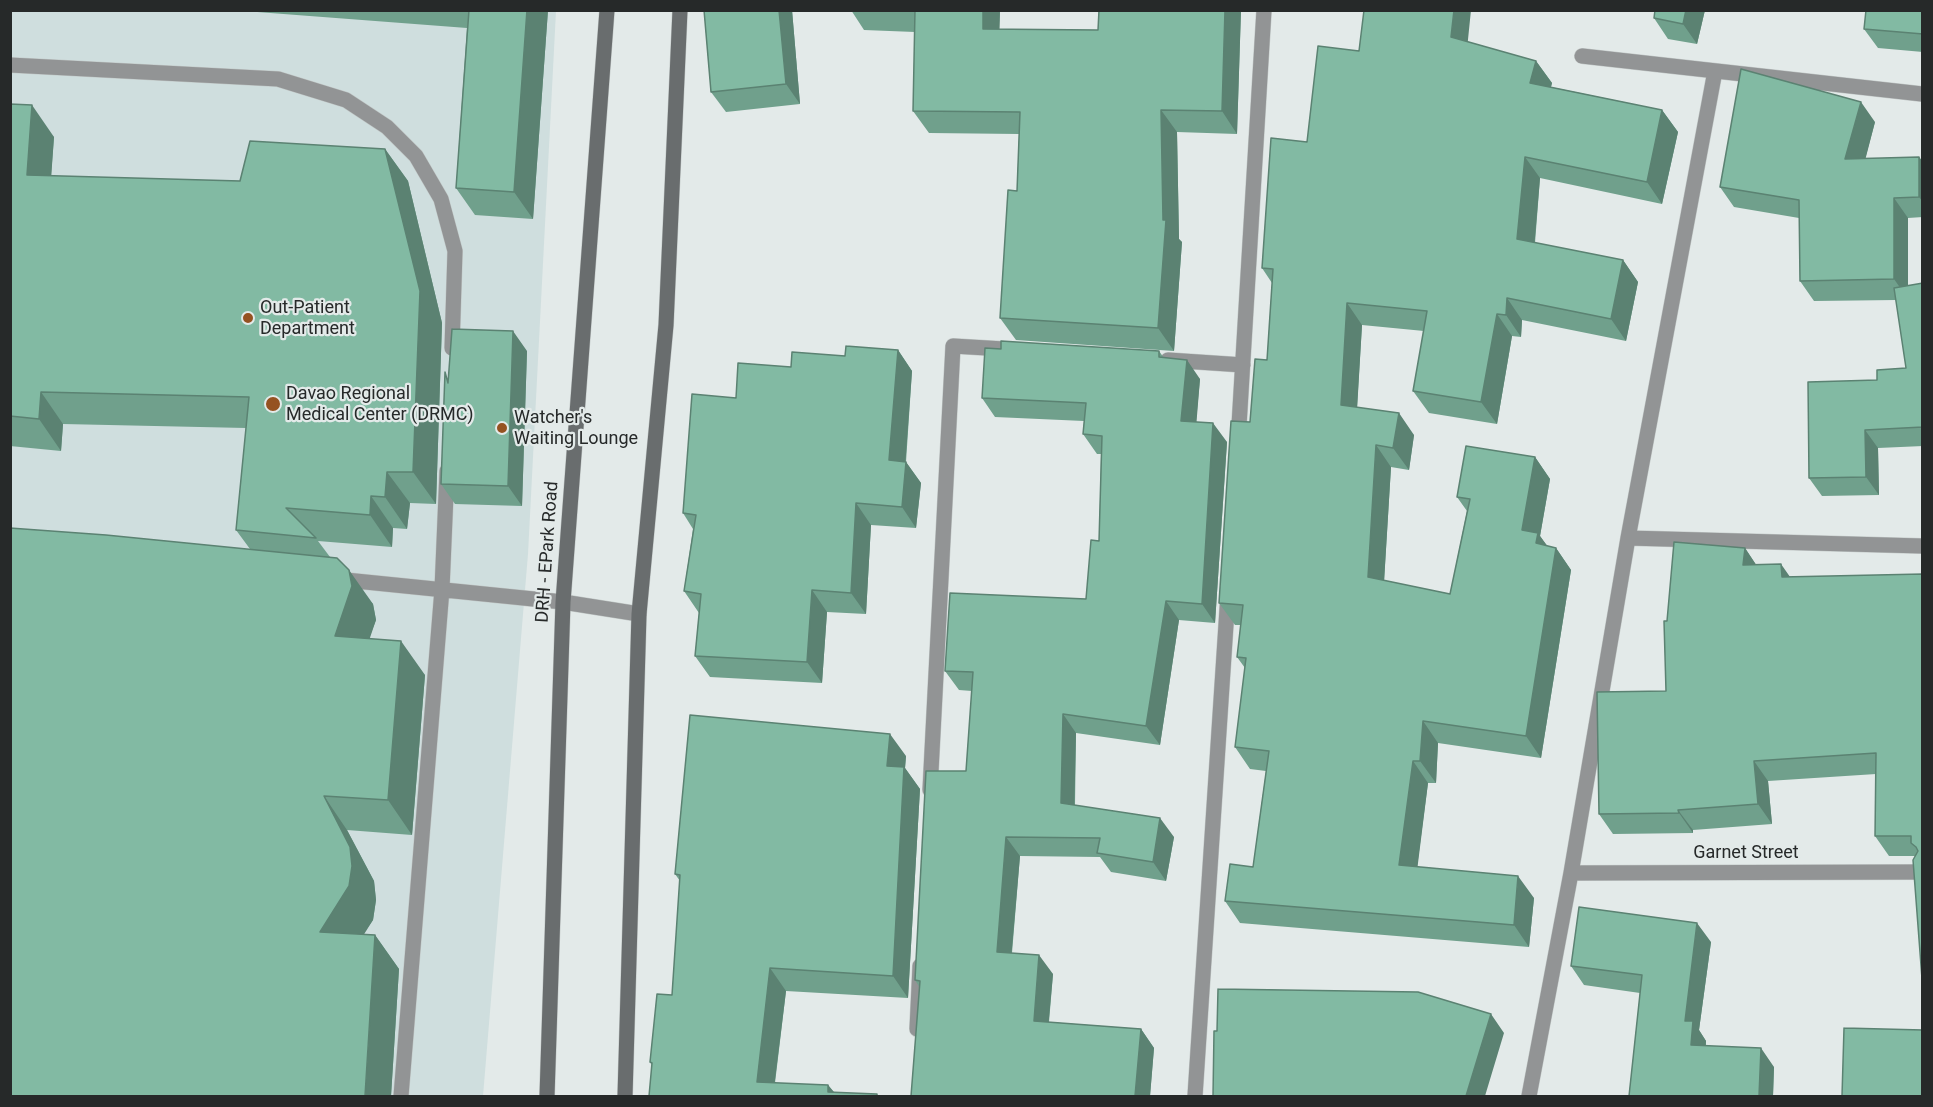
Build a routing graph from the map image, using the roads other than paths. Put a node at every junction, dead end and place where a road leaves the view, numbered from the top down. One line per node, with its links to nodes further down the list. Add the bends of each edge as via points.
1 (606, 10): 19 (main road, DRH - EPark Road)
2 (680, 10): 20 (main road, via 666,325)
3 (1264, 10): 11 (street)
4 (1582, 56): 6 (street)
5 (10, 65): 10 (street, via 278,79 346,100 387,127 416,156 441,199 455,251)
6 (1715, 71): 7 (street); 14 (street)
7 (1923, 94)
8 (1023, 351): 21 (street, via 953,346)
9 (1150, 359): 11 (street)
10 (451, 364)
11 (1243, 365): 13 (street)
12 (447, 459): 18 (street)
13 (1237, 459)
14 (1628, 538): 15 (street); 23 (street)
15 (1923, 546)
16 (1229, 577): 29 (street)
17 (326, 578): 18 (street)
18 (442, 589): 19 (street); 26 (street)
19 (563, 602): 20 (street); 27 (main road, DRH - EPark Road)
20 (639, 614): 28 (main road)
21 (928, 811)
22 (1923, 872): 23 (street, Garnet Street)
23 (1570, 873): 30 (street)
24 (921, 954): 25 (street)
25 (916, 1049)
26 (401, 1096)
27 (547, 1096)
28 (625, 1096)
29 (1195, 1096)
30 (1529, 1096)

